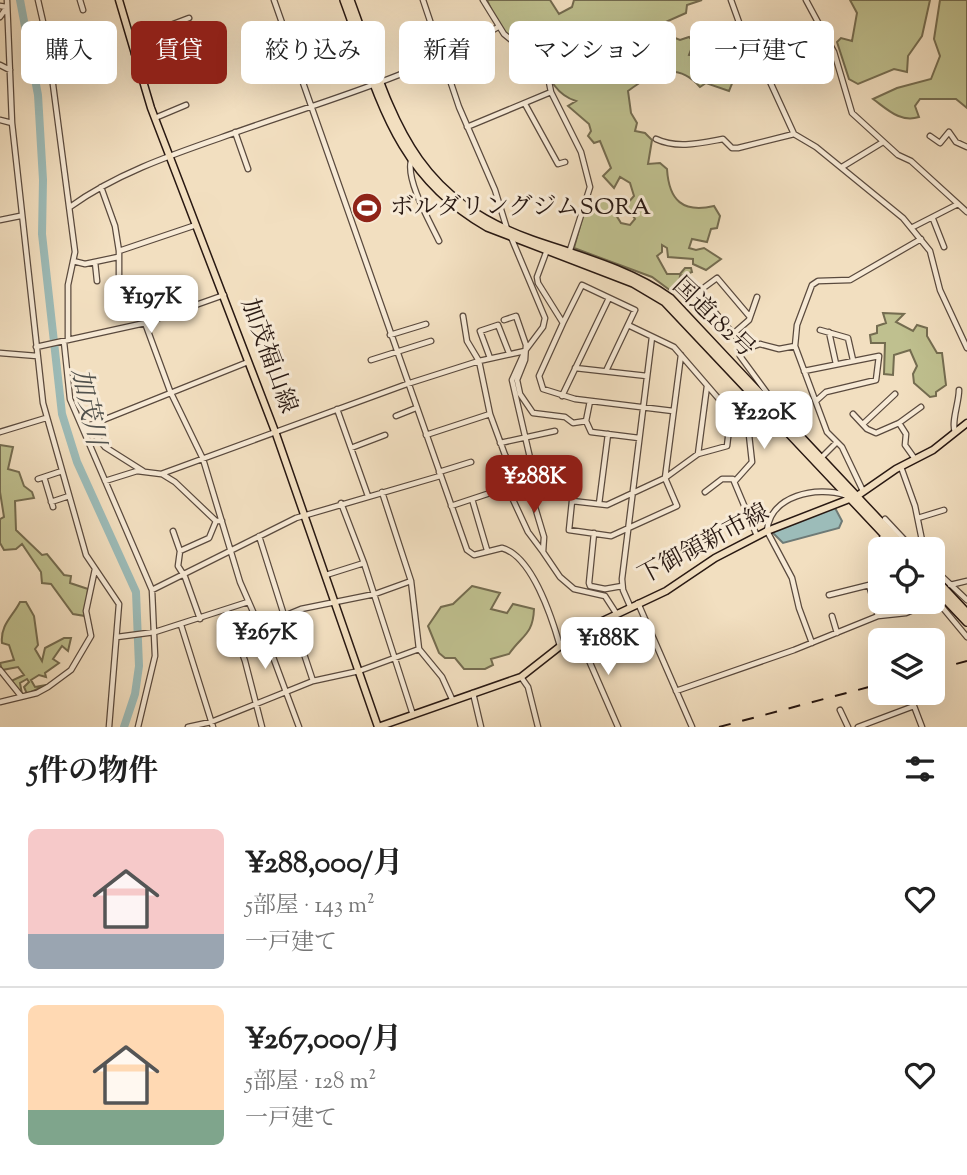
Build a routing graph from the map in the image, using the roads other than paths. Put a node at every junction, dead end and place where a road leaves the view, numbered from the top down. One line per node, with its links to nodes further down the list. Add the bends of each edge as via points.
1 (7, 0): 13 (street)
2 (38, 0): 52 (street)
3 (79, 0): 14 (street)
4 (119, 0): 22 (main road, 加茂福山線)
5 (274, 0): 34 (street)
6 (344, 0): 17 (highway, 国道182号)
7 (350, 0): 18 (highway, 国道182号)
8 (423, 0): 19 (street)
9 (483, 0): 20 (street)
10 (731, 0): 40 (street)
11 (806, 0): 43 (street, via 834,52 848,106)
12 (0, 6): 13 (street)
13 (7, 7): 15 (street); 25 (street)
14 (83, 10)
15 (0, 17)
16 (189, 18): 22 (street)
17 (353, 21)
18 (357, 21)
19 (430, 21)
20 (498, 27): 21 (street); 31 (street, via 541,67)
21 (495, 29)
22 (130, 40): 23 (main road, 加茂福山線)
23 (131, 44)
24 (0, 65): 25 (street)
25 (10, 70): 37 (street)
26 (144, 84): 35 (main road, 加茂福山線)
27 (370, 84): 34 (street)
28 (379, 84): 46 (highway, 国道182号, via 390,122)
29 (379, 84): 59 (highway, 国道182号, via 402,135 424,169 468,210)
30 (452, 84): 38 (street)
31 (551, 92): 32 (street); 65 (street, via 581,152 590,187)
32 (525, 104): 38 (street); 47 (street, via 558,164)
33 (186, 105): 35 (street)
34 (309, 106): 39 (street); 85 (street)
35 (155, 118): 45 (main road, 加茂福山線)
36 (0, 120): 37 (street)
37 (12, 124): 54 (street)
38 (467, 127): 59 (street)
39 (235, 132): 45 (street); 49 (street)
40 (794, 134): 42 (street, via 738,148 723,139 696,144 665,144); 48 (street)
41 (930, 136): 44 (street, via 940,143 949,132)
42 (656, 139)
43 (883, 142): 48 (street); 51 (street)
44 (967, 147)
45 (170, 155): 50 (street); 57 (main road, 加茂福山線)
46 (411, 161): 59 (highway, 国道182号, via 448,202 476,221); 61 (street, via 418,196)
47 (565, 162)
48 (841, 167): 58 (street)
49 (248, 169)
50 (101, 187): 52 (street); 64 (street)
51 (958, 204): 53 (street); 55 (street)
52 (70, 207): 66 (street)
53 (967, 212)
54 (20, 216): 56 (street); 90 (street)
55 (933, 219): 58 (street); 62 (street)
56 (0, 220)
57 (197, 224): 64 (street); 72 (main road, 加茂福山線)
58 (913, 227): 60 (street)
59 (510, 235): 63 (highway, 国道182号); 93 (street, via 545,318)
60 (921, 239): 89 (street, via 850,280 812,285 797,325); 91 (street, via 930,251 940,290)
61 (439, 241)
62 (943, 247)
63 (547, 248): 65 (highway, 国道182号); 79 (street, via 538,283)
64 (119, 254): 67 (street); 70 (street)
65 (568, 256): 115 (highway, 国道182号, via 665,302); 122 (highway, 国道182号, via 636,278 670,298)
66 (73, 261): 67 (street); 87 (street)
67 (95, 262): 69 (street)
68 (686, 277): 71 (street, via 680,286 692,285)
69 (97, 281)
70 (119, 282)
71 (698, 292): 76 (street, via 717,278); 84 (street)
72 (225, 295): 78 (street); 102 (main road, 加茂福山線)
73 (757, 297): 76 (street)
74 (609, 298): 79 (street, via 582,285); 81 (street, via 635,310); 105 (street)
75 (463, 316): 103 (street, via 467,341)
76 (750, 317): 84 (street)
77 (504, 320): 93 (street, via 516,316)
78 (145, 323): 87 (street); 112 (street)
79 (563, 323): 114 (street, via 539,376 543,389)
80 (426, 324): 85 (street)
81 (628, 325): 86 (street); 106 (street)
82 (820, 330): 83 (street)
83 (829, 332): 101 (street, via 848,338); 104 (street)
84 (733, 334): 92 (street)
85 (390, 335): 94 (street)
86 (652, 337): 97 (street); 108 (street)
87 (66, 341): 90 (street); 132 (street, via 70,399)
88 (431, 341): 94 (street)
89 (795, 346): 92 (street, via 779,349 760,344); 107 (street)
90 (36, 347): 98 (street)
91 (967, 348)
92 (746, 349): 122 (street, via 740,356 773,401)
93 (525, 351): 96 (street); 128 (street, via 517,380 533,413 573,423); 141 (street, via 512,380)
94 (396, 352): 100 (street); 109 (street)
95 (0, 353): 98 (street)
96 (509, 353): 99 (street); 99 (street, via 498,325 480,331)
97 (681, 355): 110 (street); 123 (street)
98 (37, 356): 127 (street)
99 (490, 358): 103 (street)
100 (371, 360)
101 (853, 360): 104 (street); 117 (street, via 879,356 878,378 826,392)
102 (249, 362): 112 (street); 136 (main road, 加茂福山線)
103 (479, 362): 109 (street); 124 (street)
104 (836, 364): 107 (street)
105 (575, 368): 106 (street); 114 (street)
106 (606, 371): 108 (street)
107 (804, 371): 117 (street)
108 (647, 376): 121 (street)
109 (407, 384): 119 (street); 120 (street)
110 (707, 385): 145 (street); 145 (street, via 731,413 727,446)
111 (959, 390): 135 (street, via 953,424)
112 (170, 391): 132 (street); 147 (street)
113 (895, 394): 131 (street)
114 (562, 396): 116 (street)
115 (756, 397): 122 (highway, 国道182号); 158 (street, via 747,417 752,463)
116 (590, 401): 121 (street); 128 (street)
117 (816, 401): 142 (street, via 827,432)
118 (921, 407): 129 (street)
119 (337, 408): 136 (street); 144 (street)
120 (416, 408): 126 (street); 139 (street)
121 (643, 408): 123 (street); 140 (street)
122 (770, 408): 146 (highway, 国道182号); 164 (highway, 国道182号)
123 (673, 411): 156 (street)
124 (490, 414): 139 (street); 143 (street)
125 (853, 414): 131 (street)
126 (396, 416)
127 (46, 418): 134 (street); 151 (street)
128 (586, 421): 137 (street, via 591,432)
129 (899, 423): 131 (street, via 876,433); 148 (street)
130 (967, 423): 135 (main road, 下御領新市線)
131 (863, 424)
132 (83, 428): 152 (street); 157 (street)
133 (555, 431): 141 (street)
134 (0, 432)
135 (956, 432): 148 (main road, 下御領新市線)
136 (276, 434): 147 (street); 172 (main road, 加茂福山線)
137 (608, 434): 140 (street); 169 (street)
138 (385, 435): 144 (street)
139 (425, 435): 154 (street)
140 (639, 438): 163 (street)
141 (526, 439): 143 (street); 155 (street)
142 (838, 442): 146 (street); 164 (street)
143 (500, 443): 159 (street)
144 (351, 448): 166 (street)
145 (698, 454): 156 (street)
146 (821, 458): 164 (highway, 国道182号)
147 (203, 459): 153 (street); 176 (street)
148 (915, 460): 150 (main road, 下御領新市線)
149 (471, 462): 154 (street)
150 (901, 467): 164 (main road, 下御領新市線); 173 (street)
151 (62, 471): 165 (street); 165 (street, via 41,478 52,505)
152 (143, 471): 153 (street); 157 (street)
153 (161, 474): 176 (street)
154 (440, 474): 161 (street); 170 (street)
155 (535, 478): 159 (street); 191 (street)
156 (666, 478): 163 (street); 177 (street, via 677,506)
157 (105, 481): 201 (street)
158 (735, 481): 162 (street, via 722,479); 182 (street)
159 (522, 484): 160 (street)
160 (508, 488): 167 (street); 191 (street, via 528,532)
161 (382, 492): 166 (street); 196 (street)
162 (705, 492)
163 (632, 493): 169 (street); 177 (street)
164 (856, 495): 174 (highway, 国道182号); 179 (main road, 下御領新市線); 179 (street, via 800,494 781,506)
165 (69, 496): 193 (street, via 86,555)
166 (368, 496): 168 (street)
167 (472, 499): 170 (street); 190 (street)
168 (341, 503): 172 (street); 192 (street)
169 (600, 504): 180 (street, via 572,501 569,530)
170 (451, 506): 190 (street, via 467,550 474,555)
171 (944, 510): 173 (street)
172 (304, 514): 181 (street); 195 (main road, 加茂福山線)
173 (918, 517): 187 (street)
174 (874, 518): 175 (highway); 183 (highway); 184 (highway, 国道182号); 185 (highway, 国道182号)
175 (885, 519): 186 (street)
176 (219, 521): 188 (street); 189 (street, via 209,538)
177 (628, 529): 180 (street, via 611,536); 199 (street)
178 (173, 531): 189 (street)
179 (767, 531): 182 (main road, 下御領新市線); 229 (street, via 792,578)
180 (594, 534): 199 (street, via 590,586)
181 (259, 536): 188 (street); 216 (street)
182 (758, 537): 209 (main road, 下御領新市線, via 715,558 666,591)
183 (882, 537)
184 (889, 537)
185 (894, 537)
186 (902, 537)
187 (922, 537)
188 (230, 550): 194 (street); 207 (street)
189 (180, 551): 194 (street, via 177,563)
190 (487, 551): 230 (street, via 507,549 527,568)
191 (543, 552): 213 (street, via 574,589 605,596)
192 (364, 563): 195 (street); 203 (street)
193 (95, 569): 227 (street, via 119,604); 240 (street, via 86,611 91,636 71,670 37,693)
194 (183, 574): 201 (street); 219 (street)
195 (326, 575): 208 (main road, 加茂福山線)
196 (411, 581): 203 (street); 231 (street)
197 (967, 581): 200 (street)
198 (945, 582): 200 (street)
199 (622, 586): 210 (street)
200 (948, 586): 206 (street)
201 (152, 590): 223 (street)
202 (945, 590): 214 (highway)
203 (375, 594): 208 (street); 232 (street)
204 (829, 595): 218 (street, via 869,585)
205 (945, 599): 220 (highway)
206 (967, 600)
207 (248, 602): 211 (street); 222 (street)
208 (335, 602): 216 (street); 234 (main road, 加茂福山線)
209 (638, 602): 210 (main road, 下御領新市線); 237 (street)
210 (630, 606): 213 (main road, 下御領新市線)
211 (227, 610): 219 (street); 226 (street)
212 (945, 612): 228 (street)
213 (616, 613): 224 (main road, 下御領新市線)
214 (967, 613)
215 (892, 614): 218 (street)
216 (286, 616): 222 (street); 236 (street)
217 (832, 616): 225 (street)
218 (878, 616): 225 (street)
219 (200, 619): 221 (street)
220 (967, 622)
221 (181, 625): 223 (street); 247 (street)
222 (260, 627): 226 (street); 238 (street)
223 (154, 632): 227 (street); 249 (street, via 151,680)
224 (577, 633): 230 (main road, 下御領新市線); 256 (street)
225 (837, 633): 229 (street)
226 (236, 636): 243 (street)
227 (117, 637): 248 (street)
228 (967, 637)
229 (812, 643): 237 (street)
230 (560, 646): 235 (main road, 下御領新市線)
231 (419, 649): 232 (street); 241 (street, via 442,677)
232 (395, 658): 234 (street); 246 (street)
233 (0, 670): 240 (street)
234 (359, 671): 236 (street); 253 (main road, 加茂福山線)
235 (521, 677): 239 (main road, 下御領新市線); 255 (street)
236 (313, 681): 238 (street)
237 (676, 691): 257 (street)
238 (285, 692): 243 (street); 252 (street)
239 (472, 693): 241 (main road, 下御領新市線); 254 (street)
240 (21, 696): 242 (street)
241 (452, 699): 246 (main road, 下御領新市線)
242 (0, 702)
243 (254, 705): 247 (street); 251 (street)
244 (914, 706): 259 (street); 260 (street)
245 (840, 709): 258 (street)
246 (414, 715): 253 (main road, 下御領新市線)
247 (212, 724): 250 (street)
248 (108, 727)
249 (138, 727)
250 (188, 727)
251 (262, 727)
252 (299, 727)
253 (378, 727)
254 (481, 727)
255 (538, 727)
256 (618, 727)
257 (692, 727)
258 (848, 727)
259 (858, 727)
260 (922, 727)

